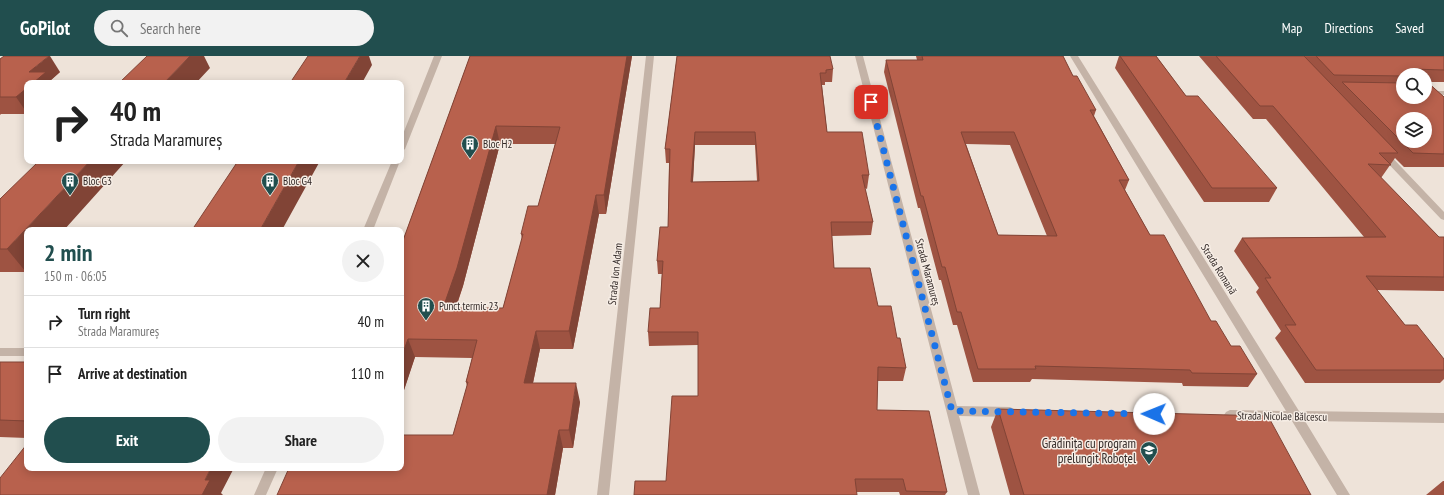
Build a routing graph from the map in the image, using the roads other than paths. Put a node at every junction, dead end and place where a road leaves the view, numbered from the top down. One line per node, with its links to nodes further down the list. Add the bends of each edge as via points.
1 (438, 56): 7 (street)
2 (650, 56): 21 (street, Strada Ion Adam)
3 (859, 56): 14 (street, Strada Maramureș)
4 (1074, 56): 17 (street, Strada Romană)
5 (1432, 93): 6 (street)
6 (1444, 93)
7 (404, 141)
8 (1379, 148): 10 (street)
9 (395, 164): 11 (street)
10 (1444, 217)
11 (369, 227)
12 (0, 352): 13 (street)
13 (24, 352)
14 (952, 411): 15 (street); 22 (street, Strada Maramureș)
15 (1021, 412)
16 (1217, 415): 17 (street, Strada Nicolae Bălcescu)
17 (1295, 416): 18 (street, Strada Nicolae Bălcescu); 23 (street, Strada Romană)
18 (1444, 418)
19 (271, 471): 20 (street)
20 (260, 495)
21 (603, 495)
22 (974, 495)
23 (1344, 495)

